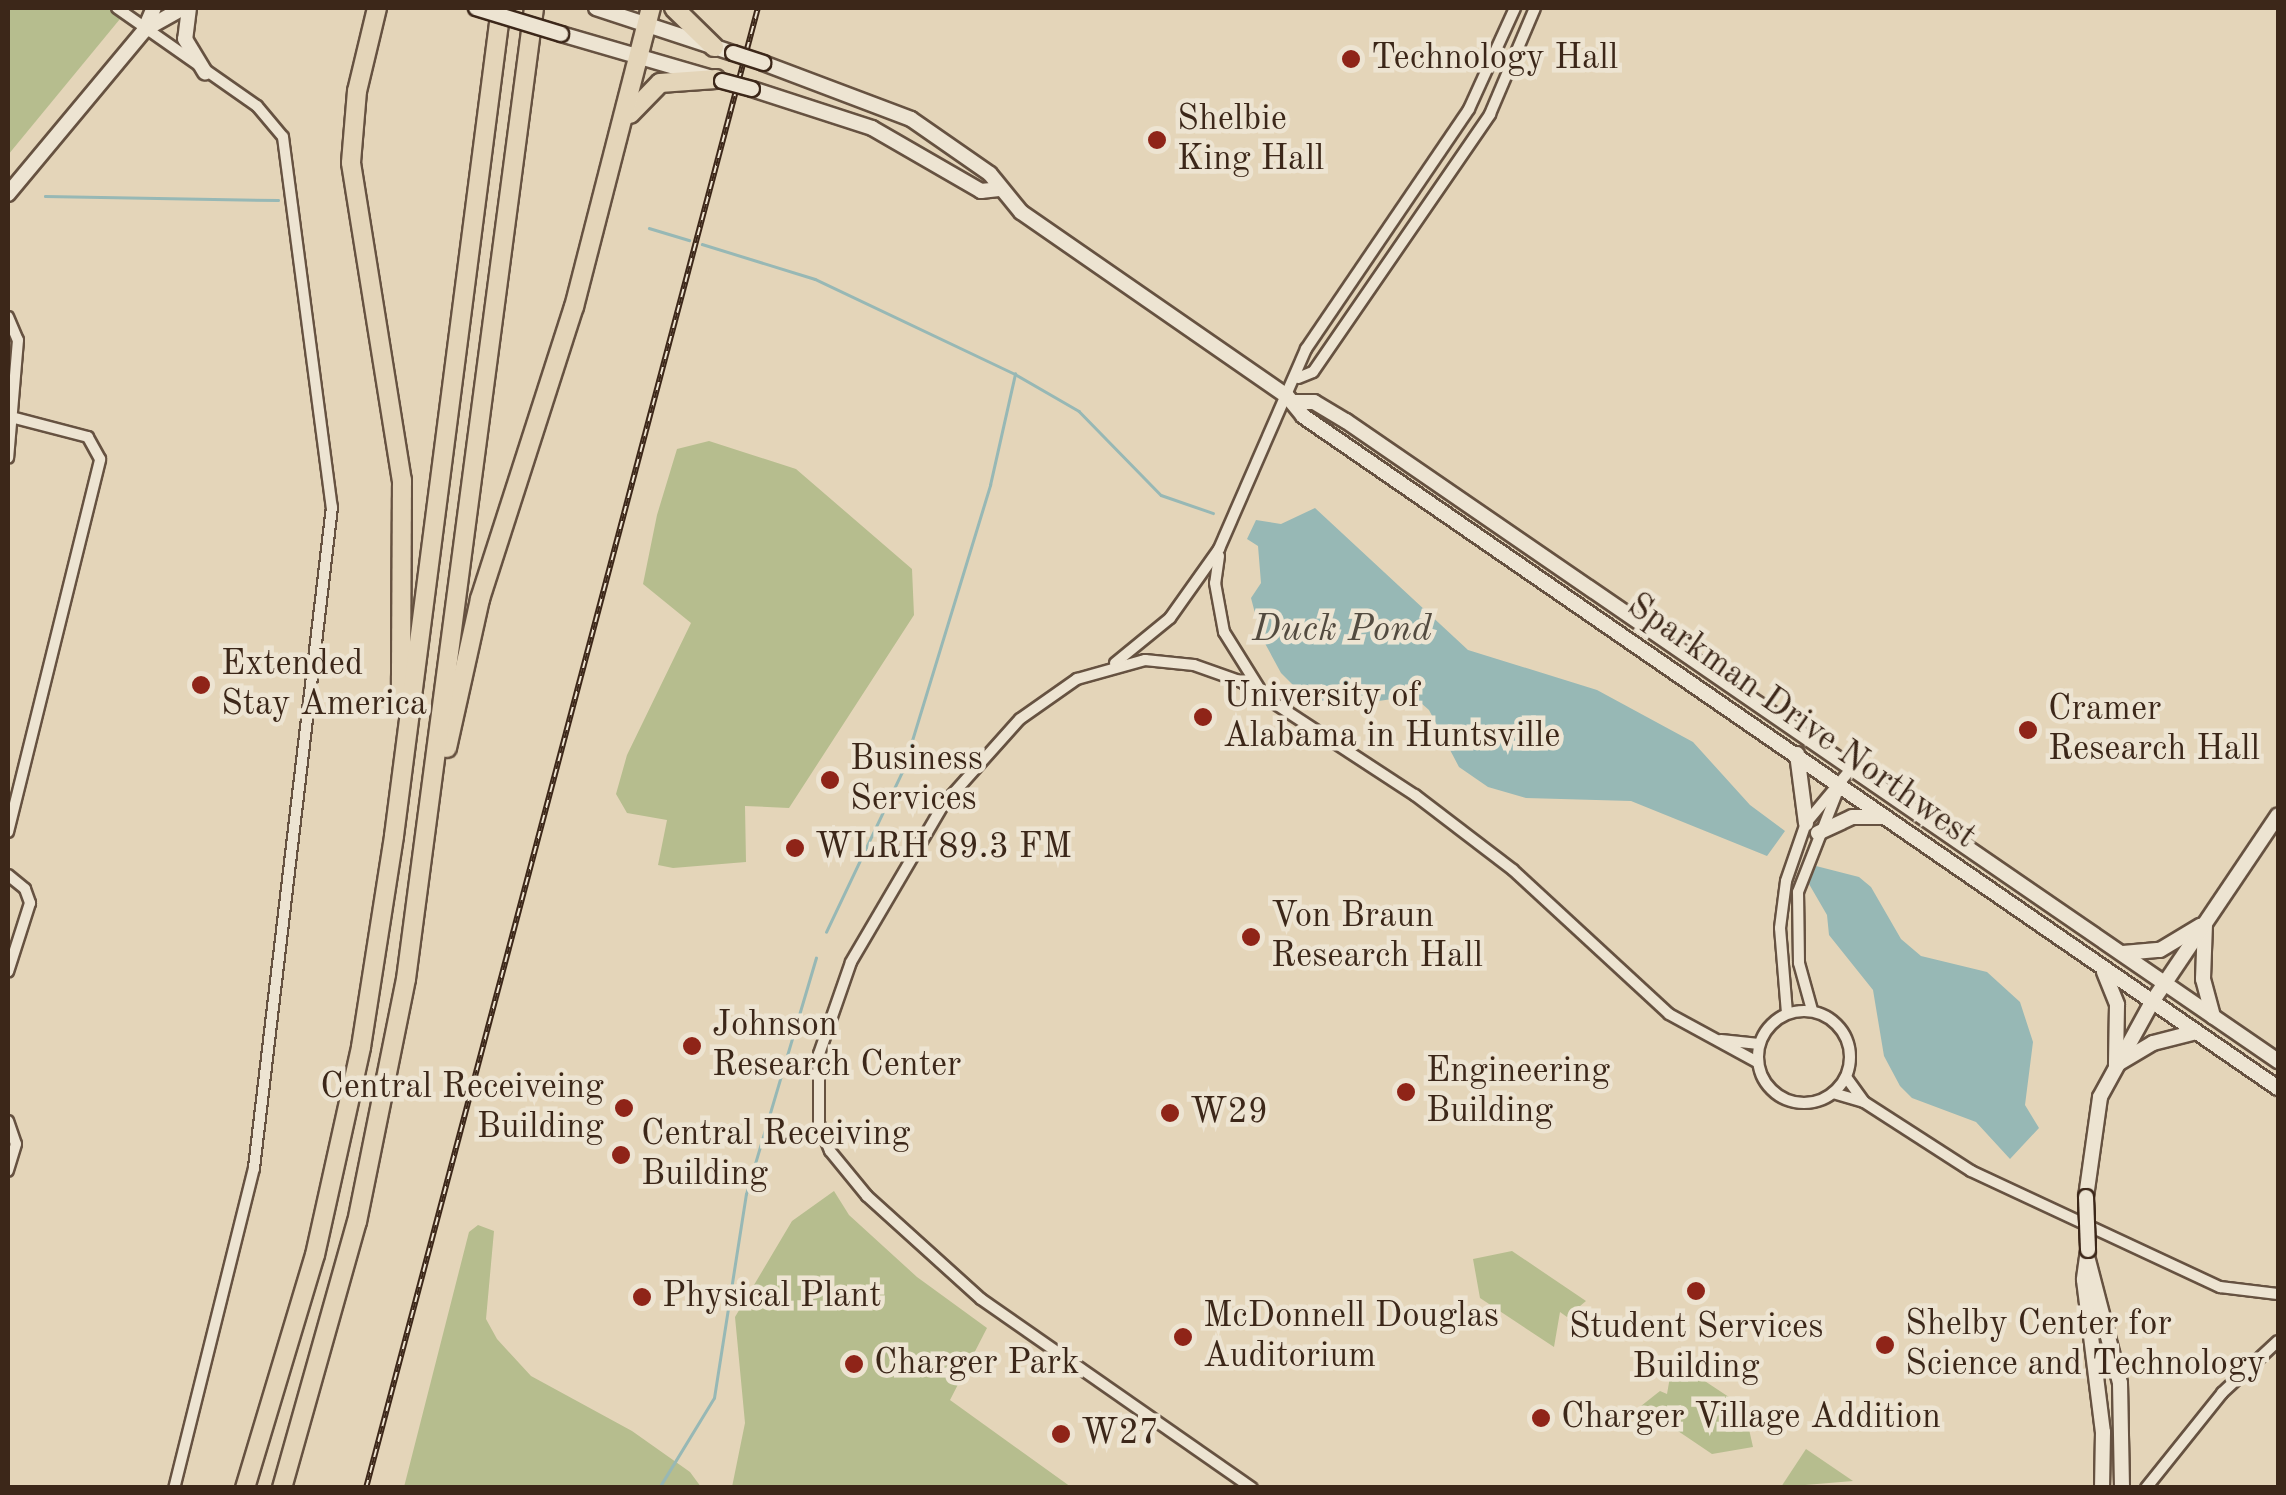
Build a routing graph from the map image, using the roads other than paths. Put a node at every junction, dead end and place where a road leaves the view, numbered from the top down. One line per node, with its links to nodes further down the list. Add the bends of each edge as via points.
1 (117, 8): 15 (street)
2 (154, 8): 15 (main road)
3 (186, 8): 15 (main road); 18 (main road, via 185,39)
4 (366, 8): 14 (highway)
5 (377, 8): 14 (highway)
6 (476, 8): 17 (main road, Sparkman Drive Northwest, bridge)
7 (501, 8): 32 (highway)
8 (534, 8): 37 (highway)
9 (596, 8): 13 (main road, Sparkman Drive Northwest)
10 (674, 8): 16 (highway)
11 (1515, 8): 24 (street, via 1484,83 1306,350)
12 (1535, 8): 24 (street, via 1490,114 1312,372)
13 (648, 15): 16 (main road, Sparkman Drive Northwest); 17 (highway)
14 (372, 27): 32 (highway, via 351,163 402,480)
15 (144, 31): 18 (street); 22 (main road)
16 (714, 47): 21 (main road, Sparkman Drive Northwest, bridge, via 911,119 990,174)
17 (640, 56): 19 (main road, Sparkman Drive Northwest); 20 (highway)
18 (205, 72): 65 (street, via 266,114 285,144 332,507 254,1168)
19 (719, 80): 20 (highway, via 680,78 652,86); 21 (main road, Sparkman Drive Northwest, bridge, via 872,128 980,191)
20 (618, 142): 37 (highway, via 564,343 480,599)
21 (999, 189): 25 (main road, Sparkman Drive Northwest, via 1021,212)
22 (8, 194)
23 (8, 317): 26 (street, via 18,340)
24 (1298, 378): 25 (street)
25 (1290, 399): 28 (street); 31 (main road, Sparkman Drive Northwest, via 1303,416); 33 (main road, Sparkman Drive Northwest, via 1314,402 1346,422)
26 (15, 418): 27 (street); 39 (street, via 88,437 100,459)
27 (8, 458)
28 (1220, 550): 29 (street, via 1170,618); 30 (street, via 1216,583 1224,632)
29 (1110, 666): 30 (street, via 1177,662); 68 (street, via 1048,696 987,752 907,858 832,1009 816,1089 830,1151 868,1196 1010,1322)
30 (1262, 692): 51 (street, via 1429,805 1584,931 1670,1014)
31 (1797, 754): 34 (main road, Sparkman Drive Northwest); 38 (main road)
32 (402, 762): 66 (highway, via 361,1047 314,1255)
33 (1851, 769): 34 (street); 42 (main road, Sparkman Drive Northwest)
34 (1840, 784): 36 (main road, Sparkman Drive Northwest); 38 (street, via 1842,793)
35 (2278, 815): 41 (main road)
36 (1886, 817): 38 (main road); 43 (main road, Sparkman Drive Northwest)
37 (429, 822): 67 (highway, via 373,1150)
38 (1812, 828): 47 (street, via 1795,932); 48 (street, via 1786,881 1780,928)
39 (8, 832)
40 (8, 875): 44 (street, via 25,889 30,904)
41 (2205, 924): 42 (main road, via 2160,950); 45 (main road); 49 (main road, via 2203,979)
42 (2121, 952): 45 (main road, Sparkman Drive Northwest)
43 (2103, 970): 46 (main road, Sparkman Drive Northwest); 55 (main road, via 2117,1006)
44 (8, 972)
45 (2164, 985): 46 (main road); 49 (main road, Sparkman Drive Northwest)
46 (2152, 1002): 50 (main road, Sparkman Drive Northwest); 55 (main road)
47 (1812, 1010): 48 (street); 56 (street, via 1847,1041)
48 (1788, 1013): 52 (street)
49 (2214, 1017): 53 (main road, Sparkman Drive Northwest)
50 (2196, 1032): 55 (main road, via 2153,1043); 57 (main road, Sparkman Drive Northwest)
51 (1711, 1038): 52 (street); 54 (street)
52 (1759, 1044): 54 (street)
53 (2278, 1061)
54 (1758, 1062): 58 (street, via 1766,1083 1794,1104)
55 (2116, 1065): 62 (main road, bridge, via 2100,1097 2086,1197)
56 (1846, 1077): 58 (street); 59 (street)
57 (2278, 1088)
58 (1833, 1093): 59 (street)
59 (1864, 1102): 63 (street, via 1971,1171 2211,1282 2242,1293)
60 (8, 1121): 61 (street, via 16,1144)
61 (8, 1171)
62 (2088, 1255): 69 (main road, via 2084,1280 2103,1432); 70 (main road, via 2120,1382)
63 (2278, 1294)
64 (2278, 1341): 71 (street, via 2222,1394)
65 (174, 1488)
66 (245, 1488)
67 (282, 1488)
68 (1252, 1488)
69 (2102, 1488)
70 (2122, 1488)
71 (2146, 1488)

